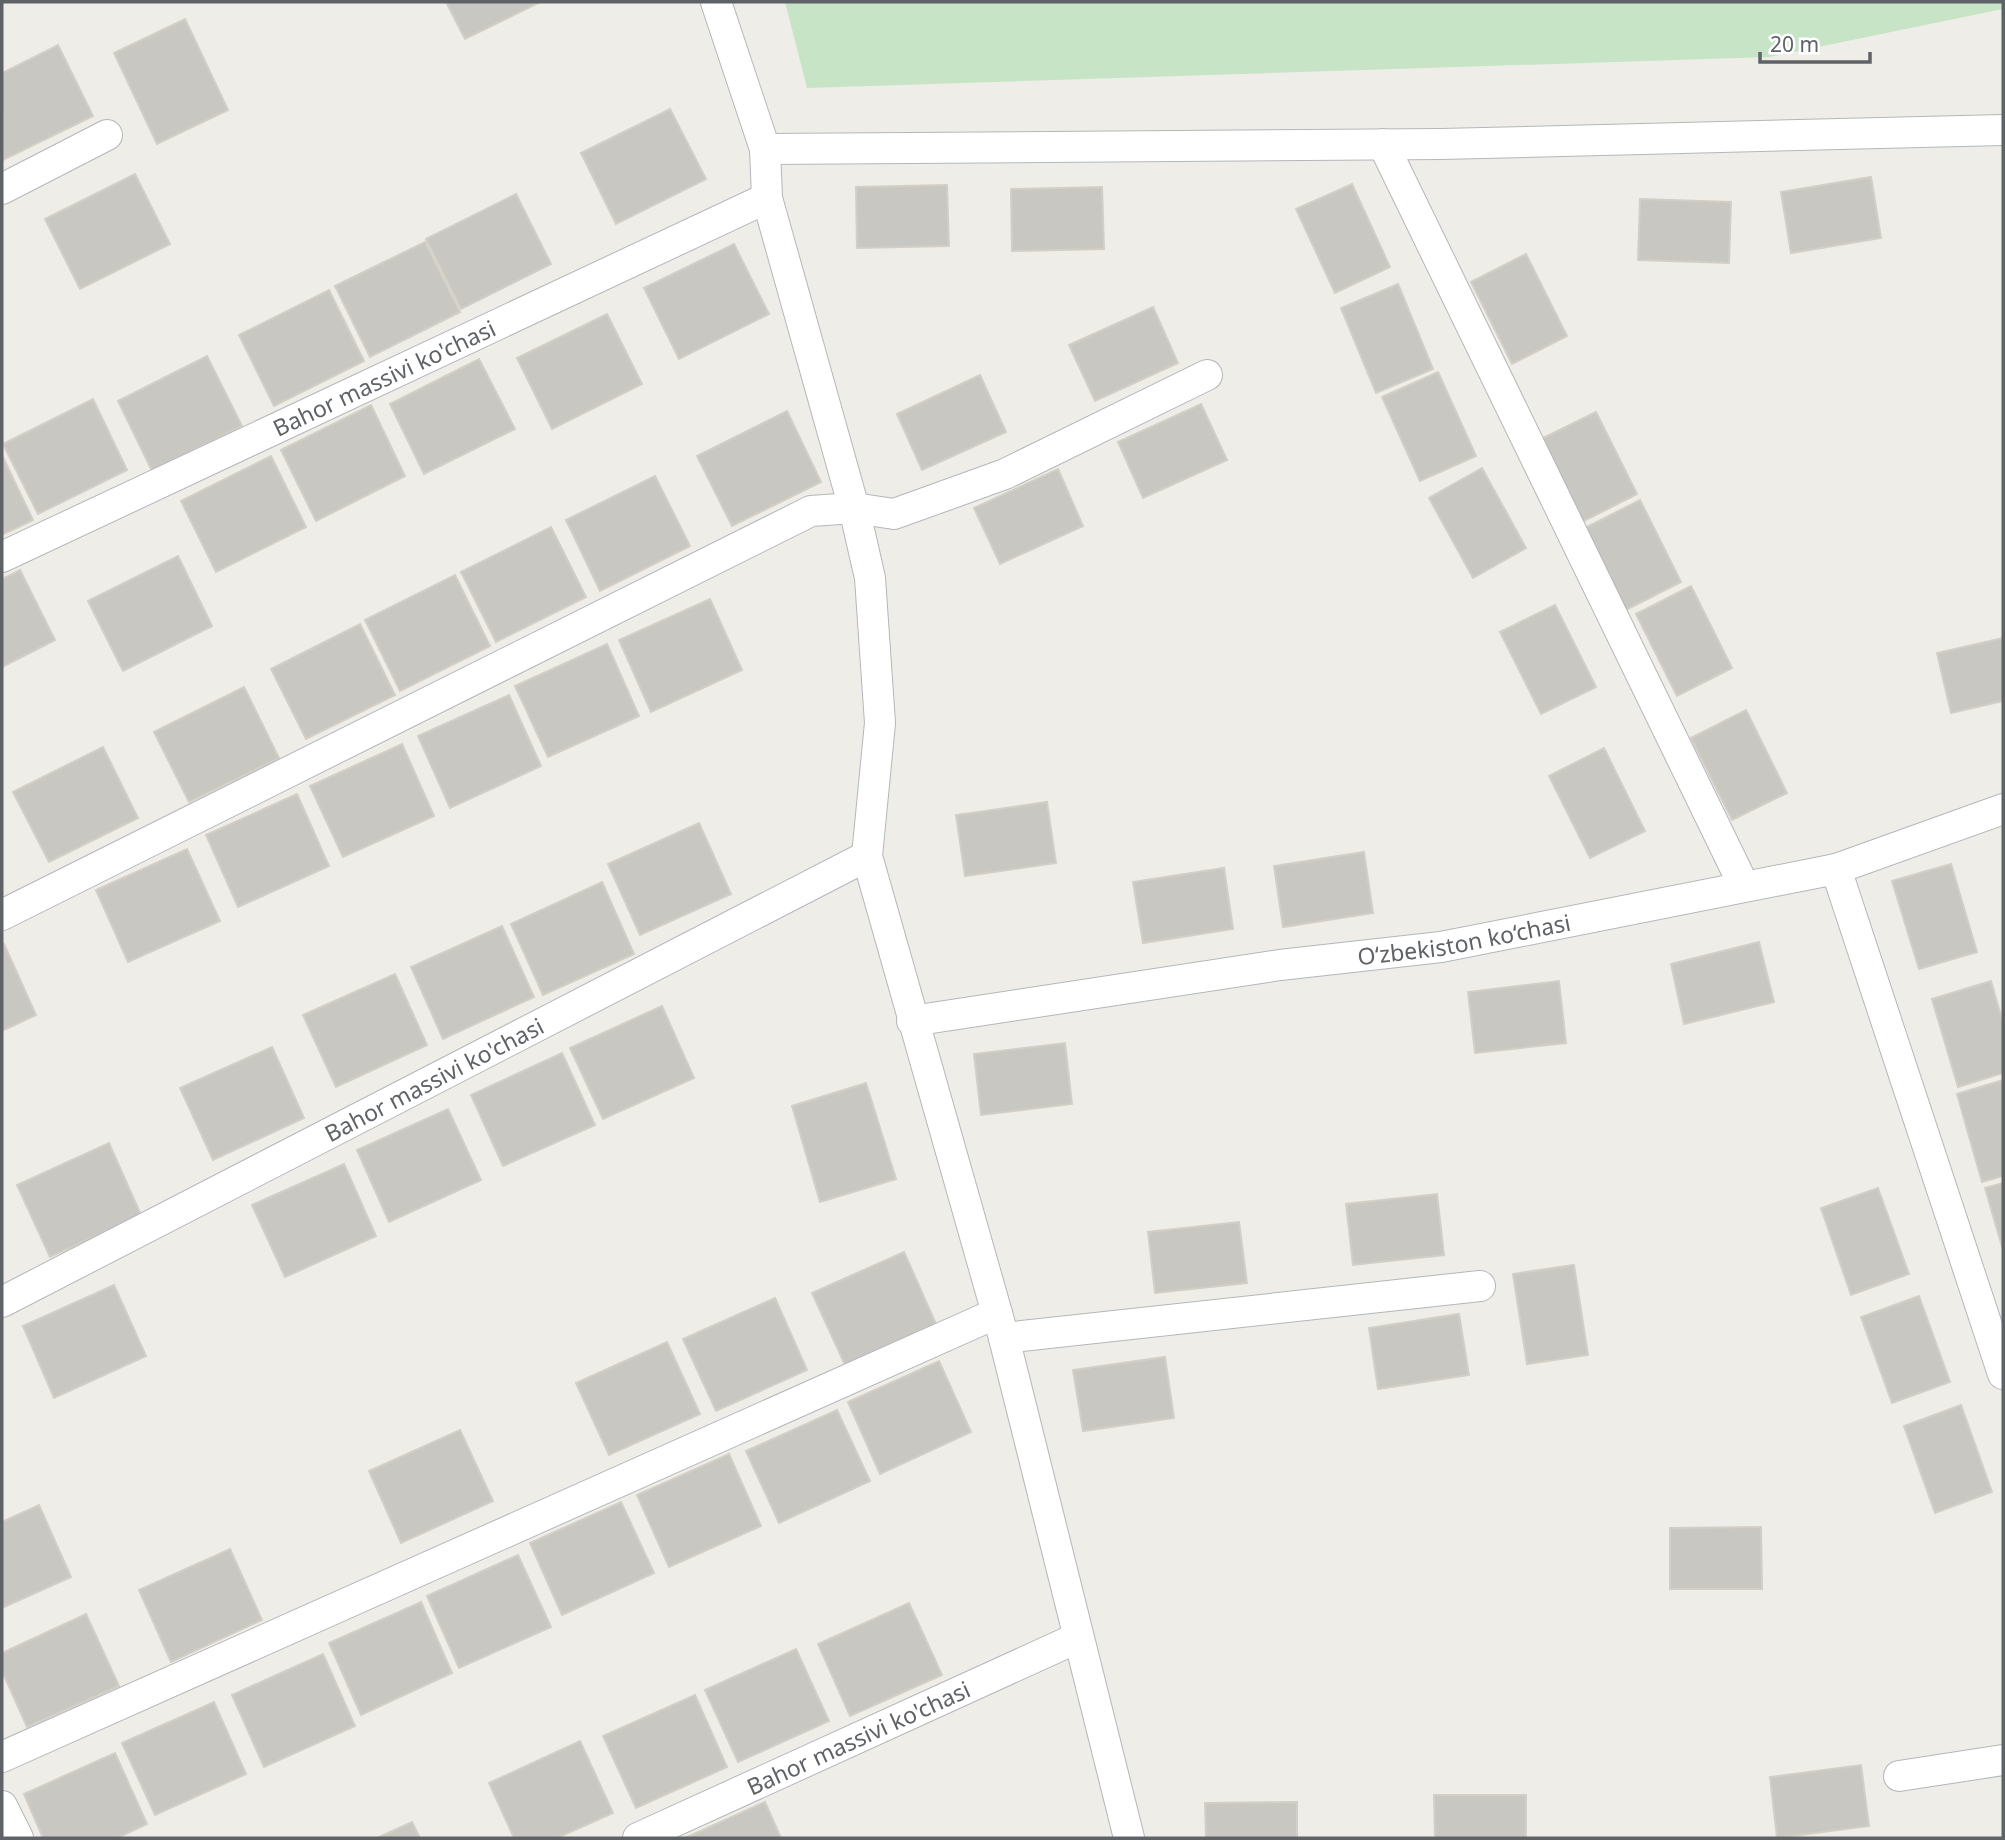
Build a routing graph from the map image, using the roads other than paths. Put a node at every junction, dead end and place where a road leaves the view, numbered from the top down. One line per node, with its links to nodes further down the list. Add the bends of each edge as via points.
1 (716, 2): 5 (street)
2 (2003, 130): 4 (street)
3 (107, 135): 6 (street)
4 (1383, 144): 5 (street); 14 (street)
5 (765, 149): 7 (street)
6 (2, 189)
7 (767, 198): 9 (street); 10 (street, Bahor massivi ko'chasi)
8 (1208, 376): 9 (street, via 1005,474 894,514)
9 (854, 508): 12 (street, via 870,579 880,723); 15 (street, via 811,511)
10 (2, 557)
11 (2003, 809): 13 (street, O‘zbekiston ko‘chasi)
12 (867, 856): 16 (street); 18 (street, Bahor massivi ko'chasi)
13 (1836, 869): 14 (street, O‘zbekiston ko‘chasi); 20 (street)
14 (1744, 886): 16 (street, O‘zbekiston ko‘chasi, via 1441,947 1280,965)
15 (2, 915)
16 (912, 1021): 19 (street)
17 (1480, 1286): 19 (street)
18 (2, 1302)
19 (1001, 1326): 21 (street); 22 (street)
20 (2003, 1374)
21 (1077, 1637): 27 (street, Bahor massivi ko'chasi); 28 (street)
22 (2, 1757)
23 (2003, 1760): 24 (street)
24 (1899, 1776)
25 (2, 1806): 26 (street)
26 (18, 1838)
27 (638, 1838)
28 (1129, 1838)

